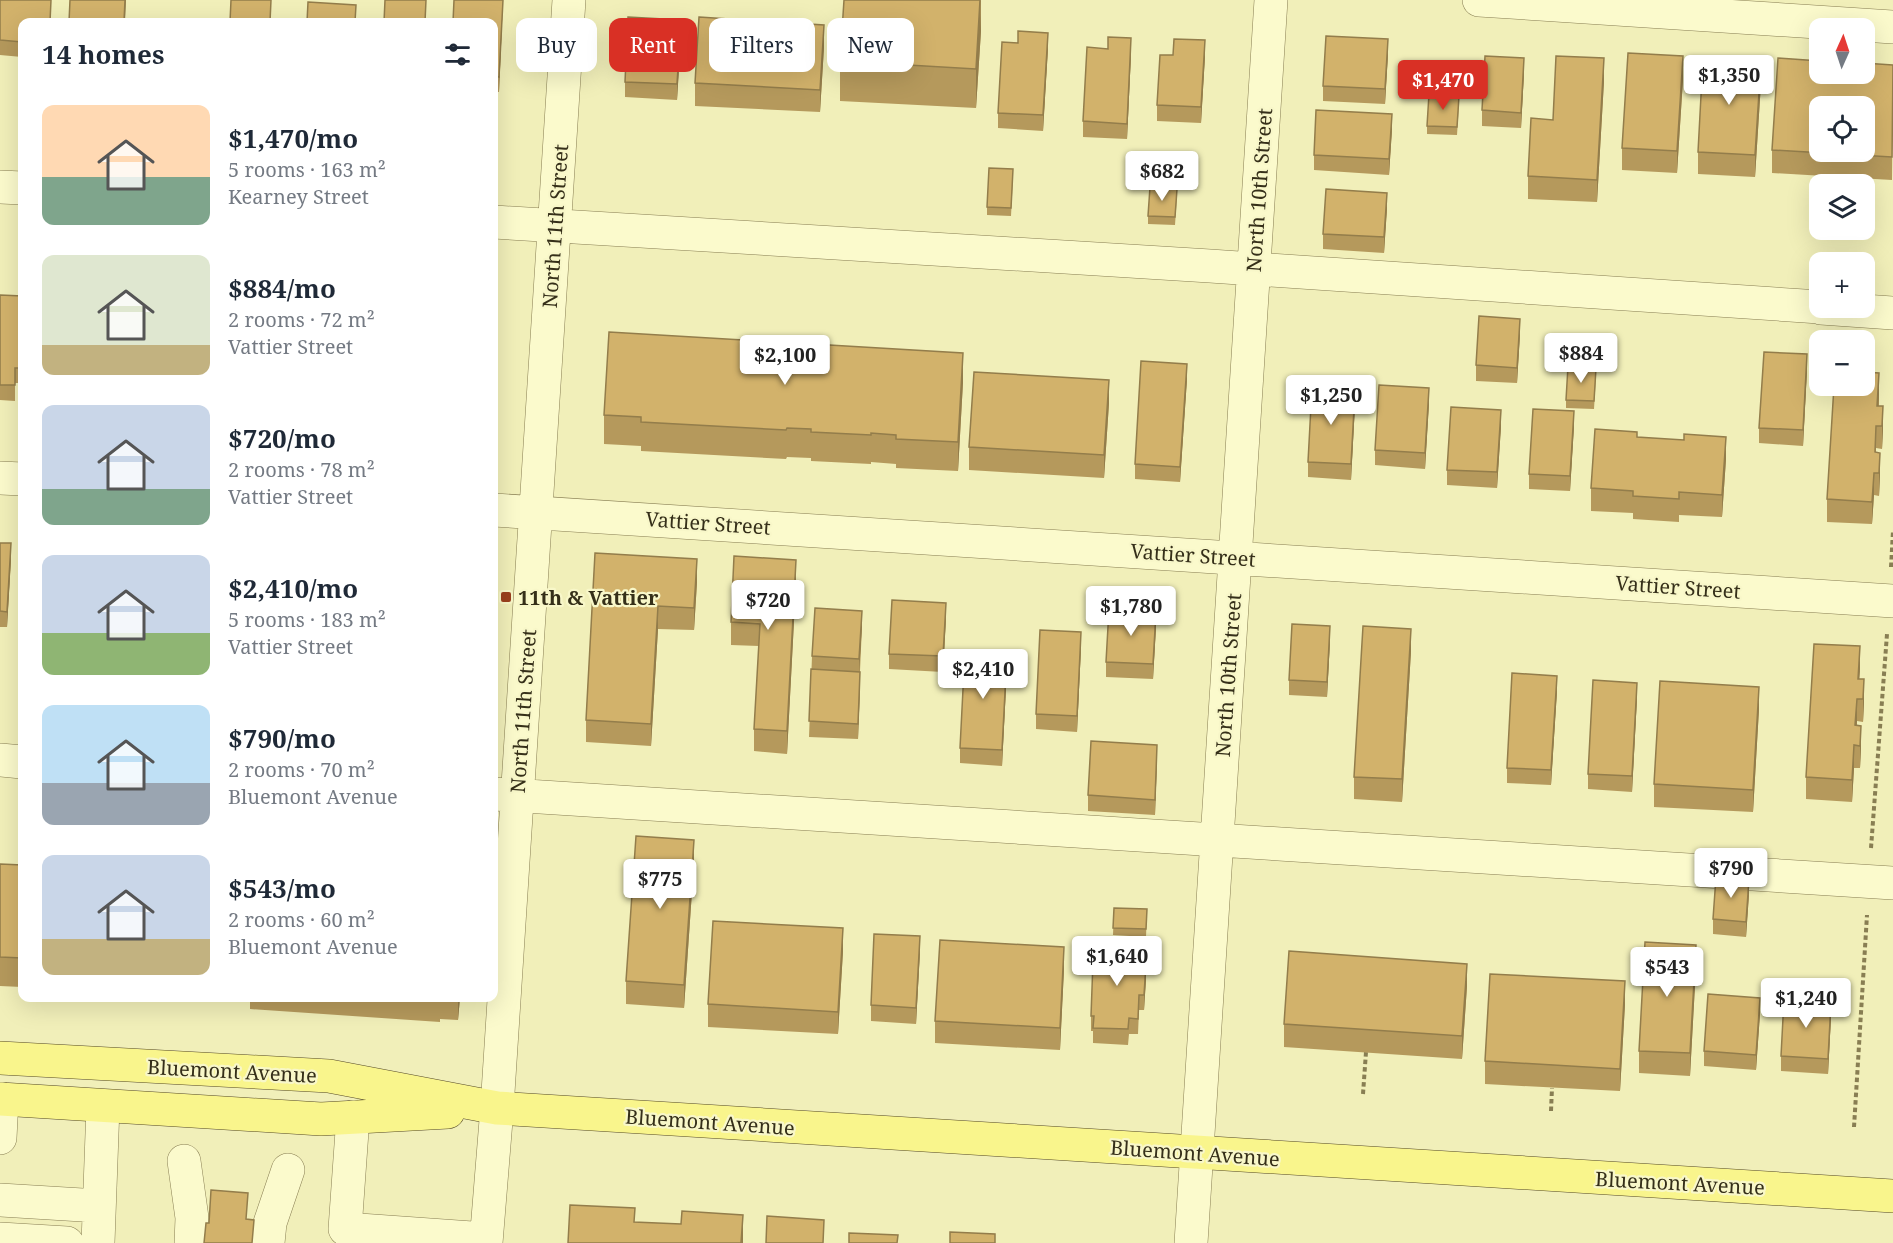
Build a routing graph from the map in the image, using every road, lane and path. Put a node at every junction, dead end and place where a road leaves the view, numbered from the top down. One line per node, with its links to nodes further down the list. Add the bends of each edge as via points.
1 (569, 0): 8 (street, North 11th Street)
2 (1271, 0): 9 (street, North 10th Street)
3 (1479, 0): 4 (street)
4 (1893, 27)
5 (0, 187): 6 (street)
6 (18, 188)
7 (498, 222): 8 (street)
8 (555, 226): 9 (street); 16 (street, North 11th Street)
9 (1254, 269): 10 (street); 18 (street, North 10th Street)
10 (1809, 307)
11 (1875, 311): 12 (street)
12 (1893, 312)
13 (0, 478): 14 (street)
14 (18, 479)
15 (498, 510): 16 (street, Vattier Street)
16 (536, 512): 18 (street, Vattier Street); 22 (street, North 11th Street)
17 (1893, 531): 19 (path)
18 (1235, 558): 19 (street, Vattier Street); 23 (street, North 10th Street)
19 (1891, 601): 24 (path)
20 (0, 760): 21 (street)
21 (18, 762)
22 (506, 795): 23 (street); 31 (street, North 11th Street)
23 (1217, 842): 24 (street); 36 (street, North 10th Street)
24 (1881, 883): 34 (path)
25 (1366, 1052): 28 (path)
26 (0, 1058): 31 (main road, Bluemont Avenue, via 329,1076)
27 (1552, 1088): 32 (path)
28 (1363, 1094)
29 (1, 1099): 30 (main road, Bluemont Avenue); 35 (street)
30 (103, 1106): 33 (main road, Bluemont Avenue, via 321,1119); 41 (street)
31 (497, 1108): 33 (main road, Bluemont Avenue); 36 (main road, Bluemont Avenue); 44 (street, North 11th Street)
32 (1551, 1111)
33 (353, 1117): 42 (street, via 345,1229)
34 (1854, 1127)
35 (0, 1138)
36 (1197, 1153): 39 (main road, Bluemont Avenue); 49 (street, North 10th Street)
37 (184, 1161): 47 (street, via 192,1218)
38 (288, 1170): 48 (street, via 270,1223)
39 (1893, 1196)
40 (0, 1200): 41 (street)
41 (99, 1206): 46 (street)
42 (363, 1237): 44 (street)
43 (0, 1239): 45 (street)
44 (486, 1241)
45 (67, 1243)
46 (98, 1243)
47 (191, 1243)
48 (268, 1243)
49 (1191, 1243)

